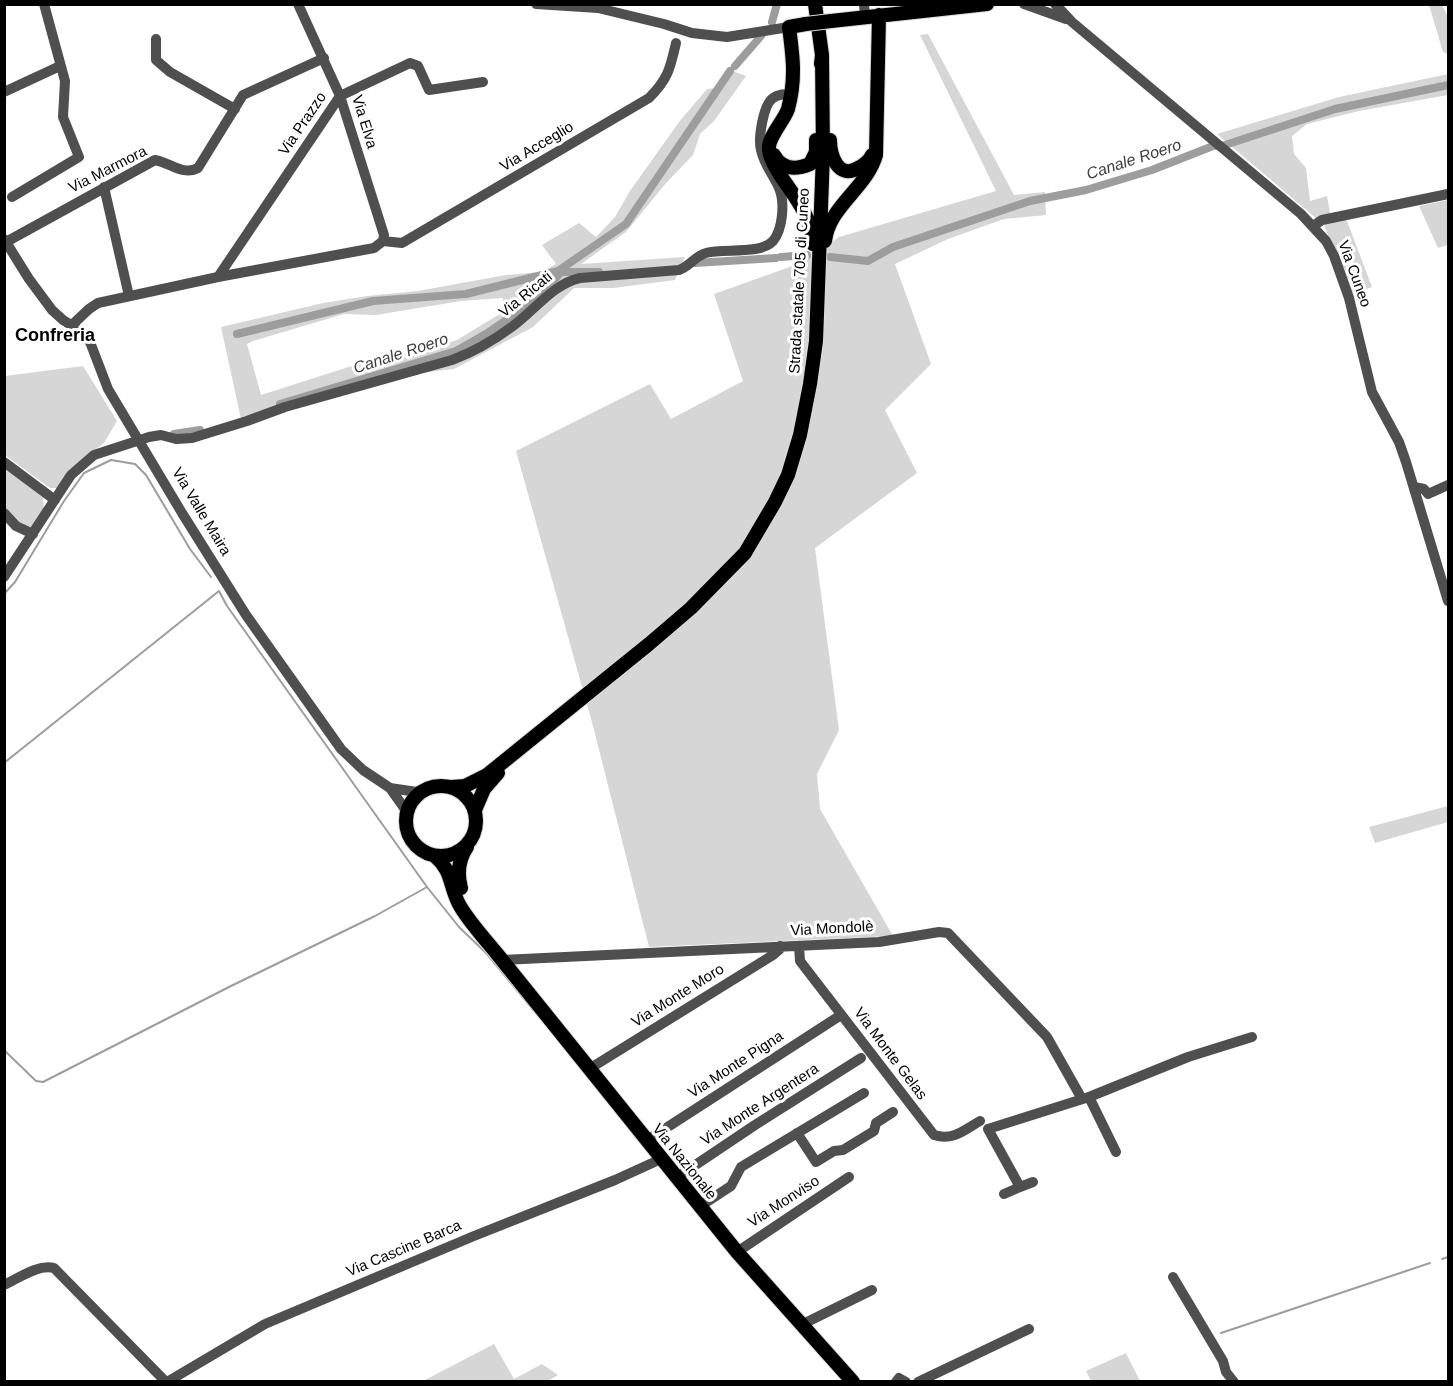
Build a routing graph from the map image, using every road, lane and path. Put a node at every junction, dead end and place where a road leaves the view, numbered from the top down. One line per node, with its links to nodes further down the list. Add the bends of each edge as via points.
1 (44, 4): 16 (street)
2 (298, 4): 14 (street, Via Elva)
3 (536, 4): 7 (street)
4 (815, 4): 15 (main road)
5 (987, 4): 9 (main road)
6 (1024, 4): 8 (street, Via Cuneo)
7 (581, 6): 11 (street, via 692,33 727,37)
8 (1052, 7): 10 (street, Via Cuneo)
9 (869, 12): 11 (main road, bridge); 23 (main road)
10 (1068, 14): 27 (street, Via Cuneo)
11 (789, 27): 19 (main road, via 795,66)
12 (156, 39): 21 (street, via 156,60)
13 (676, 43): 29 (street, Via Acceglio, via 668,74 649,98 402,243)
14 (324, 58): 20 (street, Via Elva); 21 (street, Via Marmora, via 243,95)
15 (823, 61): 22 (main road, via 817,88 816,152 810,164 797,169 777,161); 23 (main road, via 829,88 830,151 834,163 843,170 854,171 869,162); 33 (main road, Strada statale 705 di Cuneo)
16 (60, 66): 18 (street); 26 (street, via 65,81 63,117 79,156)
17 (483, 82): 20 (street, Via Prazzo, via 429,90 418,66 410,63)
18 (4, 92)
19 (791, 94): 22 (main road, via 787,112); 34 (street, Via Ricati, via 773,98 766,108 762,129 760,148 782,202 780,225 775,239 766,247 707,252 679,270 567,281 513,326 476,351 452,360 192,438)
20 (340, 96): 29 (street, Via Elva, via 384,235); 30 (street, Via Prazzo)
21 (235, 109): 24 (street, Via Marmora, via 198,168 190,172 155,160)
22 (772, 138): 33 (main road, via 768,146 770,160 808,218 813,233 810,324)
23 (876, 145): 33 (main road, via 874,165 828,228)
24 (104, 187): 28 (street, Via Marmora); 31 (street)
25 (1449, 194): 27 (street, via 1322,220)
26 (12, 197)
27 (1313, 226): 37 (street, Via Cuneo, via 1326,241 1345,285 1372,392 1399,442)
28 (5, 241): 32 (street, Via Valle Maira, via 57,316)
29 (378, 244): 30 (street, Via Acceglio)
30 (218, 277): 31 (street, Via Acceglio)
31 (129, 296): 32 (street, Via Acceglio, via 98,303)
32 (72, 326): 34 (street, Via Valle Maira, via 90,342 108,389)
33 (816, 341): 45 (main road, Strada statale 705 di Cuneo, via 800,435 788,475 745,553 691,608)
34 (136, 436): 39 (street, via 84,462); 47 (street, Via Valle Maira, via 234,596 341,749)
35 (4, 462): 39 (street)
36 (1449, 485): 38 (street)
37 (1414, 487): 38 (street); 40 (street, Via Cuneo)
38 (1428, 494): 40 (street)
39 (55, 500): 42 (street)
40 (1420, 506): 44 (street, Via Cuneo)
41 (4, 513): 42 (street, via 16,526)
42 (33, 534): 43 (street)
43 (4, 577)
44 (1449, 600)
45 (518, 751): 46 (main road, Strada statale 705 di Cuneo, via 482,778); 49 (main road, Strada statale 705 di Cuneo, via 484,789)
46 (452, 787): 48 (main road); 49 (main road, via 470,800)
47 (390, 788): 48 (street, Via Valle Maira, via 417,792); 50 (street, Via Valle Maira)
48 (428, 788): 50 (main road, via 418,794)
49 (475, 810): 51 (main road)
50 (407, 812): 52 (main road, via 408,835 415,845)
51 (472, 838): 52 (main road, via 456,853); 53 (main road, via 458,868)
52 (435, 856): 53 (main road, via 449,873 458,902)
53 (472, 922): 56 (main road)
54 (780, 946): 55 (street, Via Mondolè); 56 (street, Via Mondolè); 60 (street, Via Monte Moro, via 773,955)
55 (799, 946): 57 (street, Via Monte Gelas, via 800,961); 62 (street, Via Mondolè, via 948,933 1047,1037)
56 (500, 958): 60 (main road, Via Nazionale)
57 (842, 1015): 64 (street, Via Monte Gelas, via 934,1135 952,1137); 66 (street, Via Monte Pigna)
58 (1252, 1037): 62 (street, via 1188,1057)
59 (861, 1058): 70 (street, Via Monte Argentera)
60 (589, 1069): 66 (main road, Via Nazionale)
61 (864, 1093): 65 (street)
62 (1085, 1098): 67 (street, Via Mondolè); 72 (street, via 988,1129)
63 (893, 1112): 65 (street, via 876,1123 874,1131 816,1162)
64 (980, 1121)
65 (797, 1134): 74 (street, via 741,1167 731,1186)
66 (646, 1141): 68 (main road, Via Nazionale)
67 (1116, 1152)
68 (661, 1159): 70 (main road, Via Nazionale); 82 (street, Via Cascine Barca, via 265,1324)
69 (849, 1177): 75 (street, Via Monviso)
70 (676, 1178): 74 (main road, Via Nazionale)
71 (1033, 1182): 72 (street)
72 (1020, 1187): 73 (street)
73 (1004, 1194)
74 (699, 1206): 75 (main road, Via Nazionale)
75 (737, 1252): 79 (main road, Via Nazionale)
76 (1173, 1277): 81 (street, via 1223,1361)
77 (4, 1285): 82 (street, Via Cascine Barca, via 46,1266 54,1268)
78 (872, 1290): 79 (street)
79 (801, 1324): 83 (main road, Via Nazionale)
80 (1029, 1329): 86 (street)
81 (1223, 1377): 87 (street)
82 (166, 1382)
83 (854, 1382)
84 (896, 1382): 85 (street, via 899,1378)
85 (906, 1382)
86 (918, 1382)
87 (1234, 1382)

